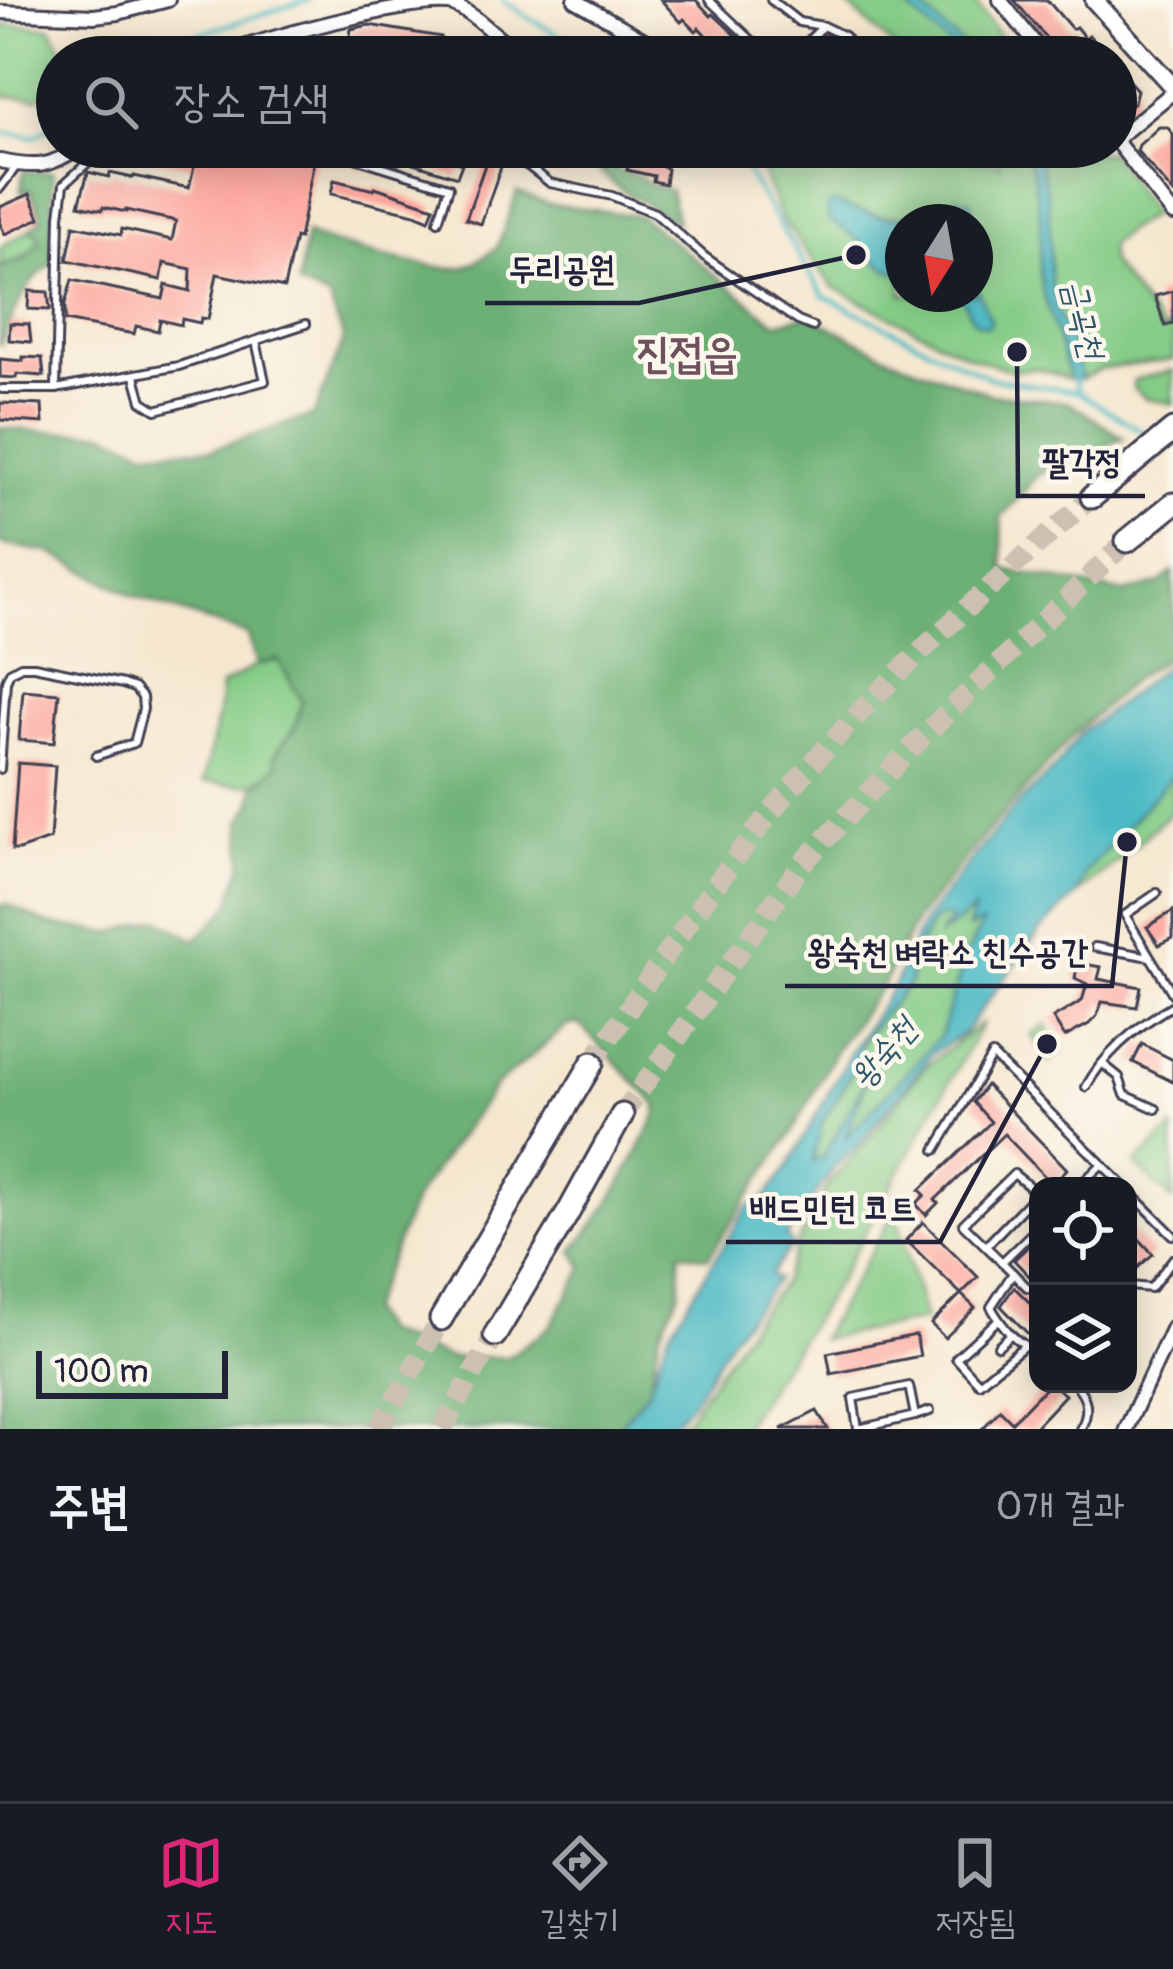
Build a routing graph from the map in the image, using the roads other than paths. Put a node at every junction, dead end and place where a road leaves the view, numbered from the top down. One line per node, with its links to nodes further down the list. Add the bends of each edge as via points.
1 (169, 0): 7 (street)
2 (575, 0): 13 (street)
3 (709, 0): 14 (lane)
4 (771, 0): 10 (lane, via 799,22)
5 (1000, 0): 17 (street)
6 (1094, 0): 18 (street)
7 (118, 6): 8 (street, via 94,16)
8 (41, 7): 9 (street)
9 (0, 12)
10 (823, 26): 15 (lane); 16 (lane)
11 (294, 36): 12 (street, via 379,7 433,1 460,8)
12 (494, 36)
13 (638, 36)
14 (747, 36)
15 (813, 36)
16 (844, 36)
17 (1029, 36)
18 (1126, 36)
19 (1137, 48): 20 (street)
20 (1173, 89): 21 (street)
21 (1137, 121)
22 (0, 161): 23 (street)
23 (18, 164): 24 (street); 29 (lane)
24 (36, 166)
25 (1137, 167): 30 (street)
26 (82, 168): 37 (lane, via 64,184 60,216)
27 (387, 168): 31 (lane, via 449,187)
28 (531, 168): 33 (lane, via 550,183 655,212 705,257)
29 (0, 188)
30 (1173, 214)
31 (438, 221)
32 (306, 324): 34 (lane)
33 (813, 328)
34 (256, 341): 35 (lane); 35 (lane, via 265,381 156,410 142,401)
35 (135, 376): 37 (lane)
36 (2, 389): 37 (lane)
37 (56, 389)
38 (1173, 430): 39 (highway)
39 (1092, 497)
40 (1173, 504): 41 (highway)
41 (1127, 541)
42 (96, 756): 43 (lane, via 134,743 142,697 123,684 20,666 6,681)
43 (0, 769)
44 (1157, 893): 46 (lane, via 1125,915)
45 (1095, 946): 46 (lane)
46 (1150, 957): 47 (lane)
47 (1173, 994)
48 (1173, 1005): 50 (lane)
49 (592, 1063): 69 (highway)
50 (1102, 1064): 51 (lane); 52 (lane, via 1125,1094)
51 (1086, 1087)
52 (1156, 1108)
53 (622, 1115): 72 (highway)
54 (937, 1150): 55 (lane, via 992,1055)
55 (1102, 1164): 56 (lane); 57 (lane)
56 (1088, 1177)
57 (1115, 1177)
58 (1029, 1187): 63 (lane, via 1014,1174 963,1224)
59 (1137, 1199): 61 (lane)
60 (1029, 1202): 63 (lane)
61 (1173, 1235)
62 (1029, 1236): 65 (lane)
63 (986, 1246): 65 (lane)
64 (1173, 1258): 67 (lane, via 1151,1288)
65 (1002, 1262): 66 (lane)
66 (1012, 1273): 68 (lane); 70 (lane, via 991,1307)
67 (1137, 1287)
68 (1029, 1288)
69 (441, 1319)
70 (998, 1320): 73 (lane); 75 (lane, via 956,1358 979,1383)
71 (1173, 1327): 82 (street)
72 (495, 1334)
73 (1010, 1335): 74 (lane); 75 (lane)
74 (998, 1346)
75 (1024, 1346): 76 (lane)
76 (1029, 1348)
77 (1084, 1393): 81 (lane)
78 (930, 1411): 79 (lane)
79 (916, 1417): 80 (lane); 80 (lane, via 909,1386 853,1399)
80 (858, 1429)
81 (1080, 1429)
82 (1126, 1429)

